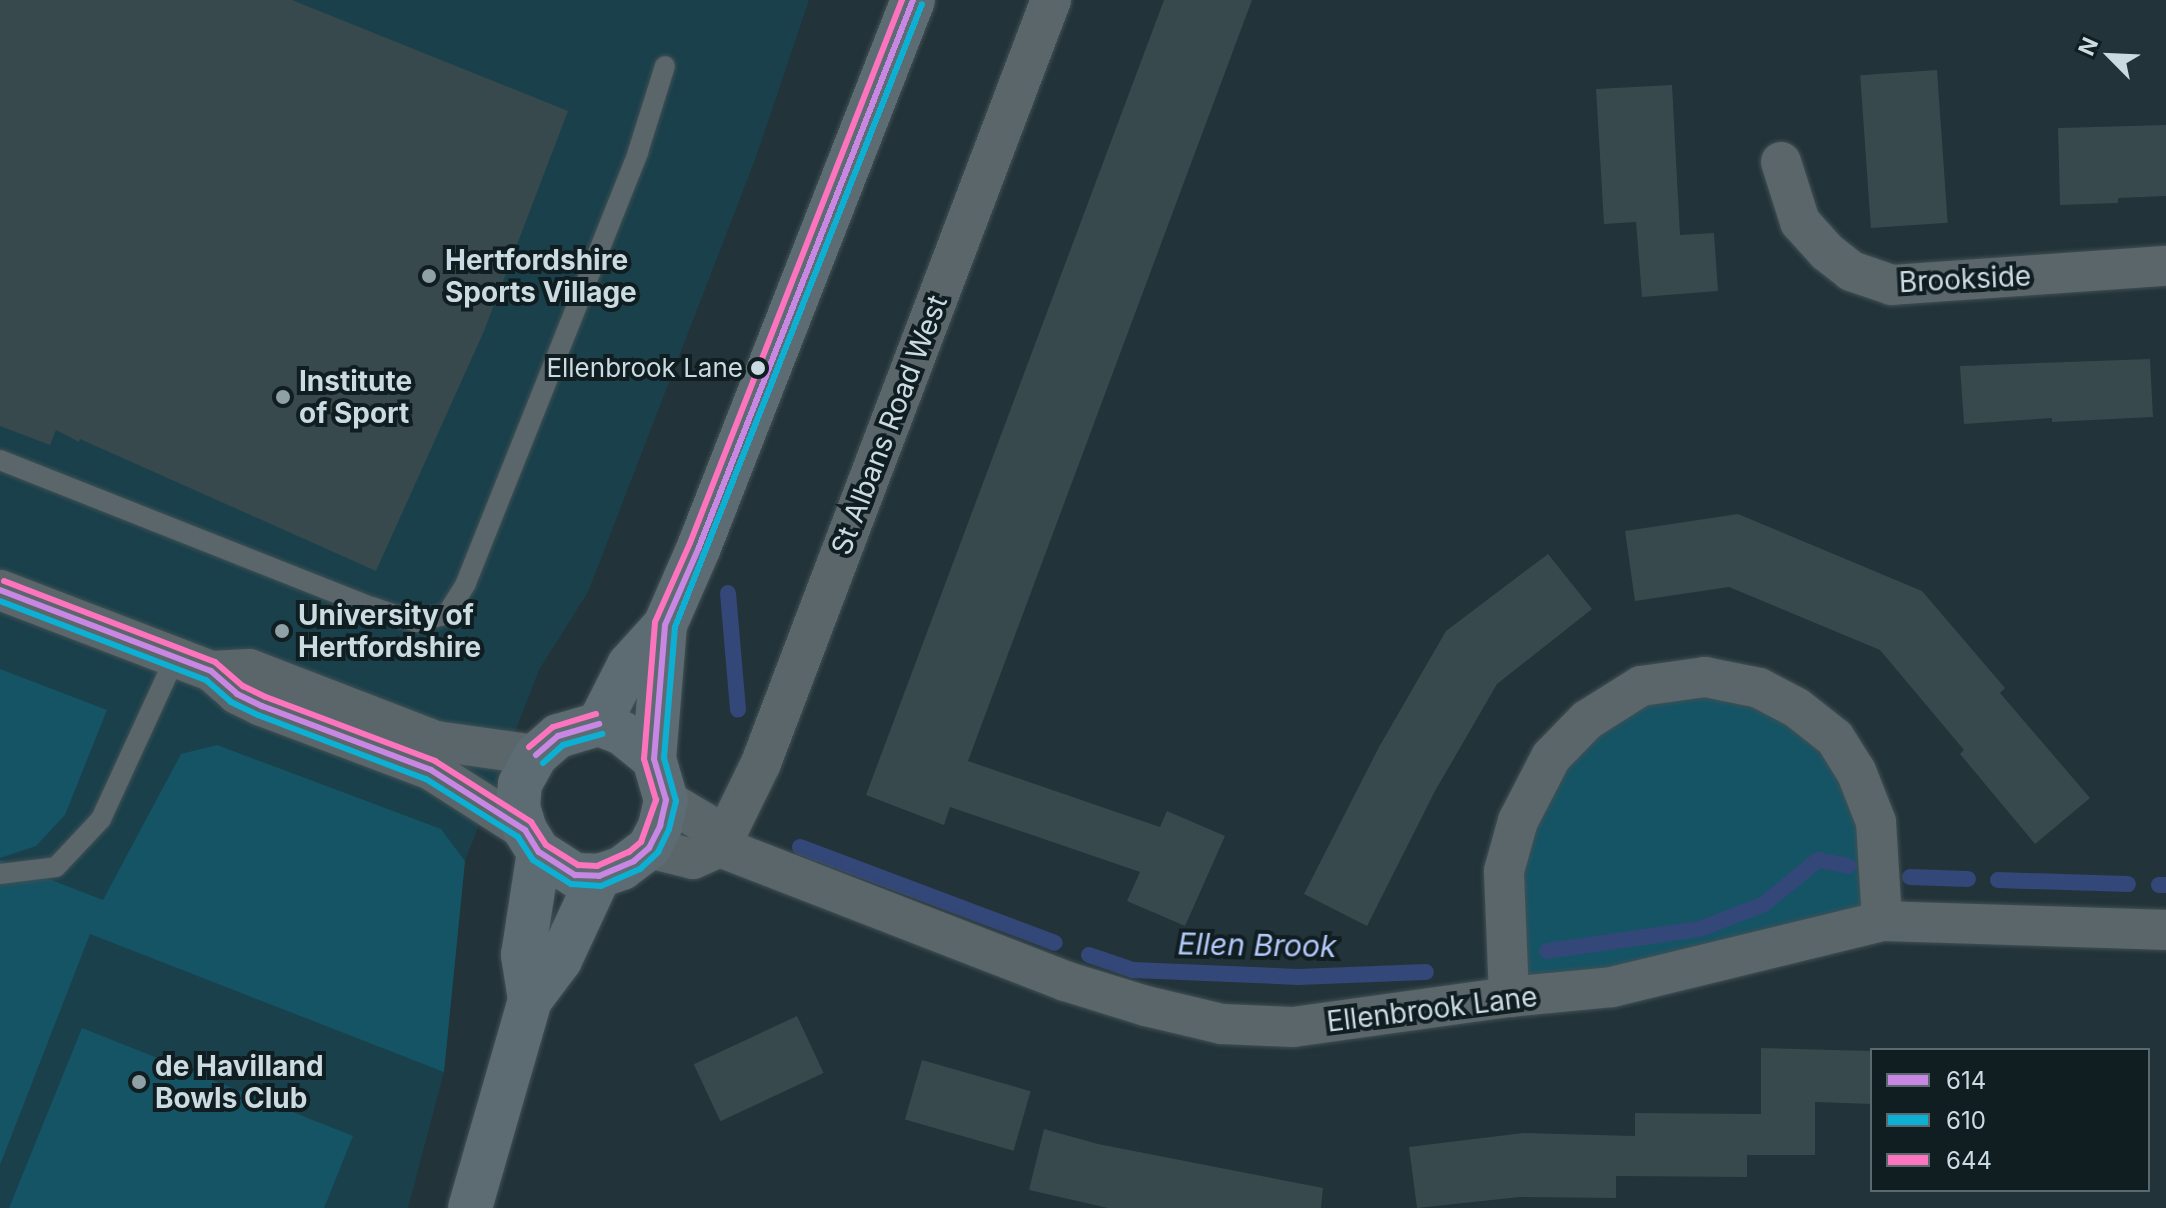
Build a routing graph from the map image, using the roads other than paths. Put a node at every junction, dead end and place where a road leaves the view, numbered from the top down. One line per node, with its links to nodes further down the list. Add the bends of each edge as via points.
1 (913, 0): 8 (main road)
2 (1051, 0): 15 (street, St Albans Road West, via 761,763)
3 (665, 66): 6 (lane, via 633,167 466,583 447,614 416,622 372,607)
4 (1781, 162): 5 (street, Brookside, via 1800,222 1827,252 1851,271 1892,285)
5 (2166, 266)
6 (0, 460)
7 (0, 590): 9 (street)
8 (665, 625): 10 (main road, via 629,665); 12 (main road)
9 (193, 664): 11 (street, via 249,669 436,741); 14 (street, via 262,706 431,770); 17 (lane, via 101,819 56,867)
10 (599, 724): 11 (main road, via 558,736); 12 (main road, via 622,733)
11 (536, 755): 14 (main road, via 520,784 518,807)
12 (654, 759): 13 (main road)
13 (666, 800): 15 (street, Ellenbrook Lane, via 703,822); 16 (main road)
14 (532, 841): 18 (main road, via 575,875); 22 (main road, via 523,955)
15 (720, 847): 16 (street, via 693,859); 21 (street, Ellenbrook Lane, via 1065,981 1222,1024 1293,1027)
16 (649, 848): 18 (main road, via 622,868)
17 (0, 874)
18 (599, 876): 22 (main road, via 560,960)
19 (1882, 921): 20 (street, Ellenbrook Lane); 21 (street, Ellenbrook Lane, via 1612,987); 21 (street, via 1876,822 1856,771 1835,738 1797,708 1759,688 1705,677 1641,686 1587,720 1551,757 1518,821 1504,871)
20 (2166, 930)
21 (1509, 997)
22 (530, 1000): 23 (main road)
23 (470, 1208)

